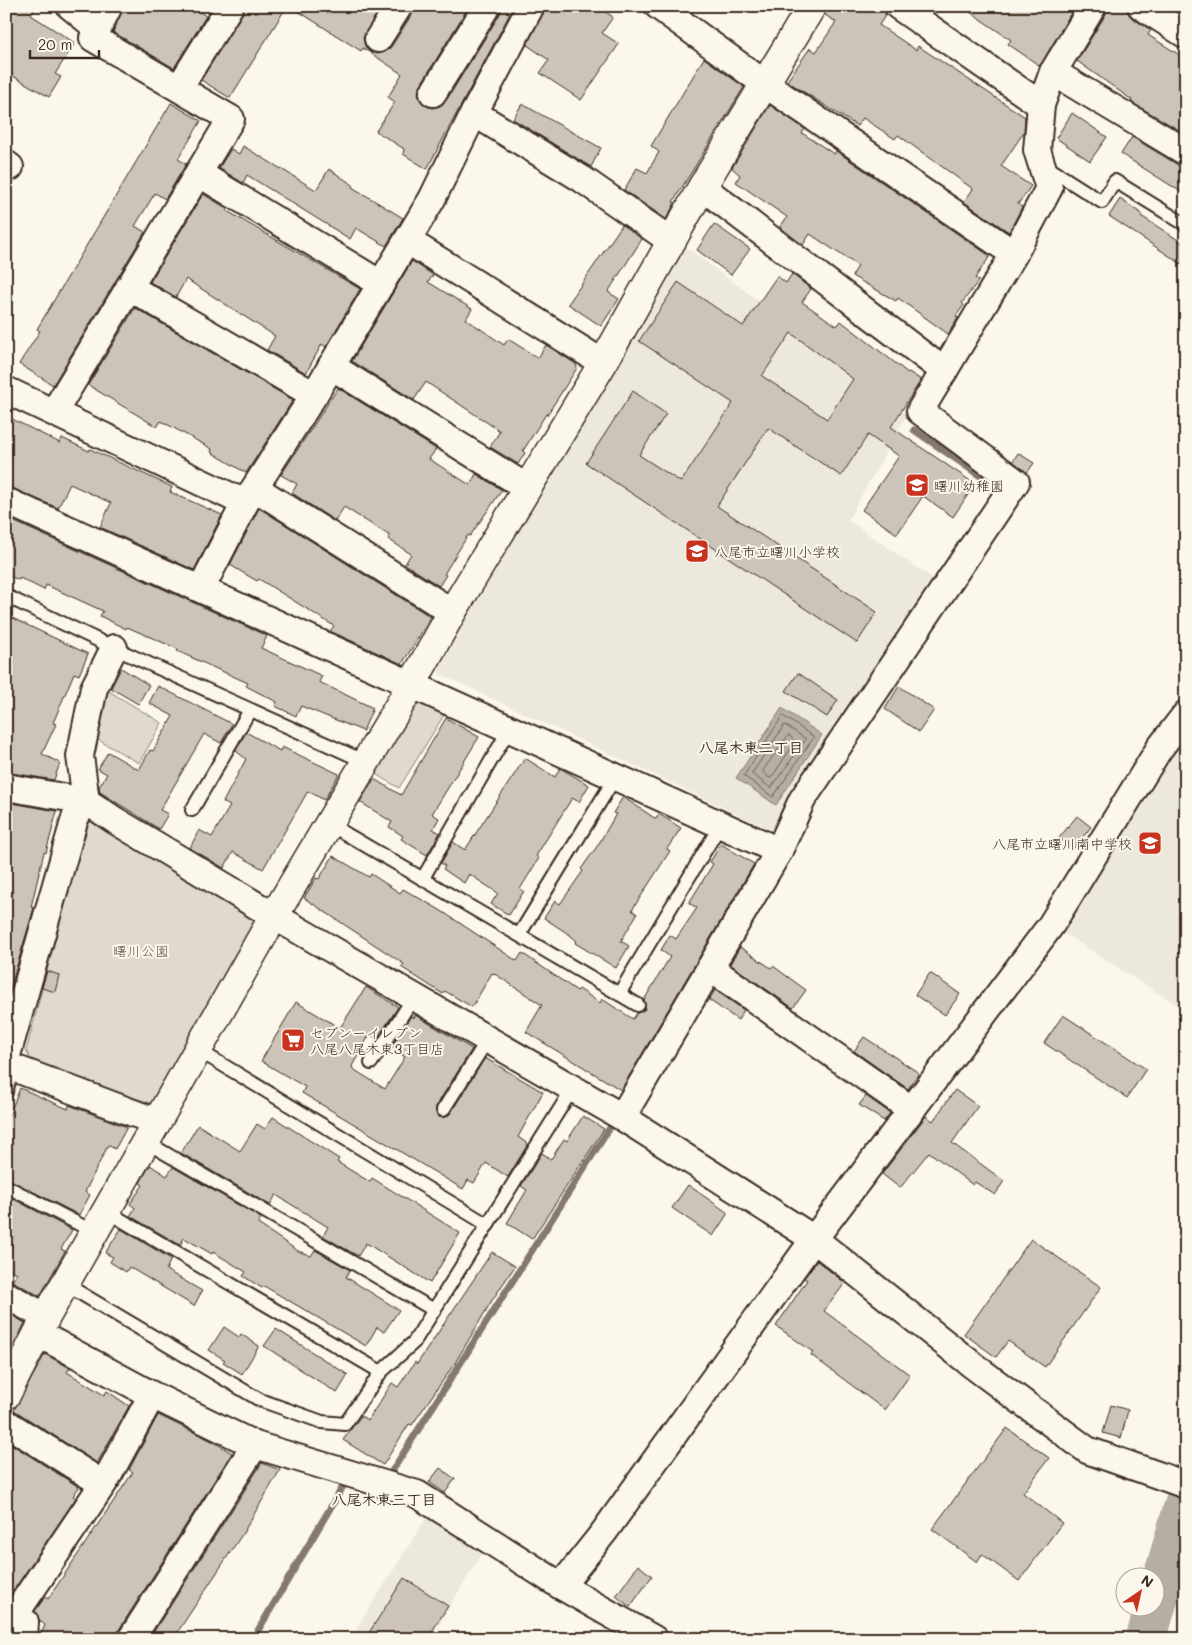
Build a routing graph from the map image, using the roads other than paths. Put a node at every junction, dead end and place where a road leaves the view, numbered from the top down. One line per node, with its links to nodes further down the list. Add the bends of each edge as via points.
1 (70, 6): 11 (street)
2 (230, 6): 16 (street)
3 (400, 6): 13 (street)
4 (487, 6): 17 (street)
5 (531, 6): 19 (street)
6 (658, 6): 15 (street)
7 (812, 6): 15 (street)
8 (898, 6): 18 (street)
9 (1093, 6): 14 (street)
10 (1141, 6): 12 (street)
11 (103, 18): 16 (street, via 93,38)
12 (1186, 35)
13 (378, 39)
14 (1053, 72): 18 (street); 20 (street)
15 (765, 84): 23 (street); 27 (street)
16 (179, 88): 22 (street, via 231,119)
17 (433, 93)
18 (1041, 104): 21 (street, via 1037,150)
19 (474, 113): 25 (street); 26 (street, via 582,179)
20 (1186, 152)
21 (1052, 170): 24 (lane, via 1102,202 1115,181); 27 (street, via 1049,188)
22 (198, 173): 28 (street); 29 (street)
23 (702, 186): 26 (street); 32 (street)
24 (1186, 225)
25 (408, 240): 28 (street); 30 (street)
26 (671, 241): 30 (street)
27 (1014, 254): 32 (street)
28 (381, 284): 31 (street)
29 (129, 287): 34 (street); 35 (street)
30 (603, 363): 36 (street)
31 (331, 366): 34 (street); 36 (street)
32 (944, 371): 54 (street, via 920,410 1016,482 802,800)
33 (6, 390): 35 (street)
34 (314, 395): 37 (street)
35 (54, 412): 37 (street)
36 (526, 487): 41 (street)
37 (250, 495): 39 (street); 41 (street)
38 (6, 501): 39 (street)
39 (201, 590): 43 (street)
40 (6, 596): 42 (lane)
41 (452, 612): 43 (street)
42 (114, 648): 44 (lane); 50 (street, via 94,688 80,756)
43 (412, 684): 46 (street); 47 (street)
44 (250, 710): 47 (lane); 51 (lane)
45 (1186, 714): 68 (street, via 1159,749 1051,925)
46 (510, 728): 48 (street); 55 (lane)
47 (366, 762): 52 (street)
48 (616, 776): 53 (street); 57 (lane)
49 (6, 787): 50 (street)
50 (86, 800): 56 (street); 65 (street, via 75,818)
51 (192, 810)
52 (329, 824): 55 (lane); 56 (street)
53 (721, 824): 54 (street); 59 (lane)
54 (779, 851): 58 (street)
55 (423, 878): 57 (lane)
56 (274, 916): 60 (street); 63 (street)
57 (519, 935): 59 (lane)
58 (710, 968): 68 (street); 69 (street)
59 (619, 994): 61 (lane)
60 (414, 997): 62 (street); 64 (lane)
61 (638, 1005)
62 (488, 1039): 66 (street); 67 (lane)
63 (198, 1050): 70 (street); 73 (lane)
64 (372, 1063)
65 (8, 1071): 70 (street)
66 (573, 1088): 69 (street); 73 (lane)
67 (443, 1110)
68 (912, 1110): 74 (street)
69 (622, 1116): 74 (street)
70 (152, 1132): 72 (street); 77 (lane)
71 (6, 1186): 72 (lane)
72 (100, 1222): 75 (street); 79 (lane)
73 (488, 1225): 77 (lane)
74 (814, 1239): 85 (street, via 975,1367 1087,1450); 86 (street)
75 (65, 1284): 78 (street); 79 (lane, via 260,1400 322,1422 345,1424)
76 (6, 1295): 78 (street)
77 (434, 1310): 79 (lane, via 414,1342)
78 (42, 1325): 80 (street); 81 (street)
79 (381, 1372)
80 (6, 1395)
81 (152, 1396): 83 (street); 84 (street)
82 (6, 1423): 84 (street)
83 (255, 1445): 86 (street, via 417,1494); 89 (street)
84 (103, 1484): 87 (street)
85 (1186, 1485)
86 (562, 1586): 90 (street)
87 (11, 1610): 88 (street, via 25,1622)
88 (24, 1639)
89 (131, 1639)
90 (654, 1639)

